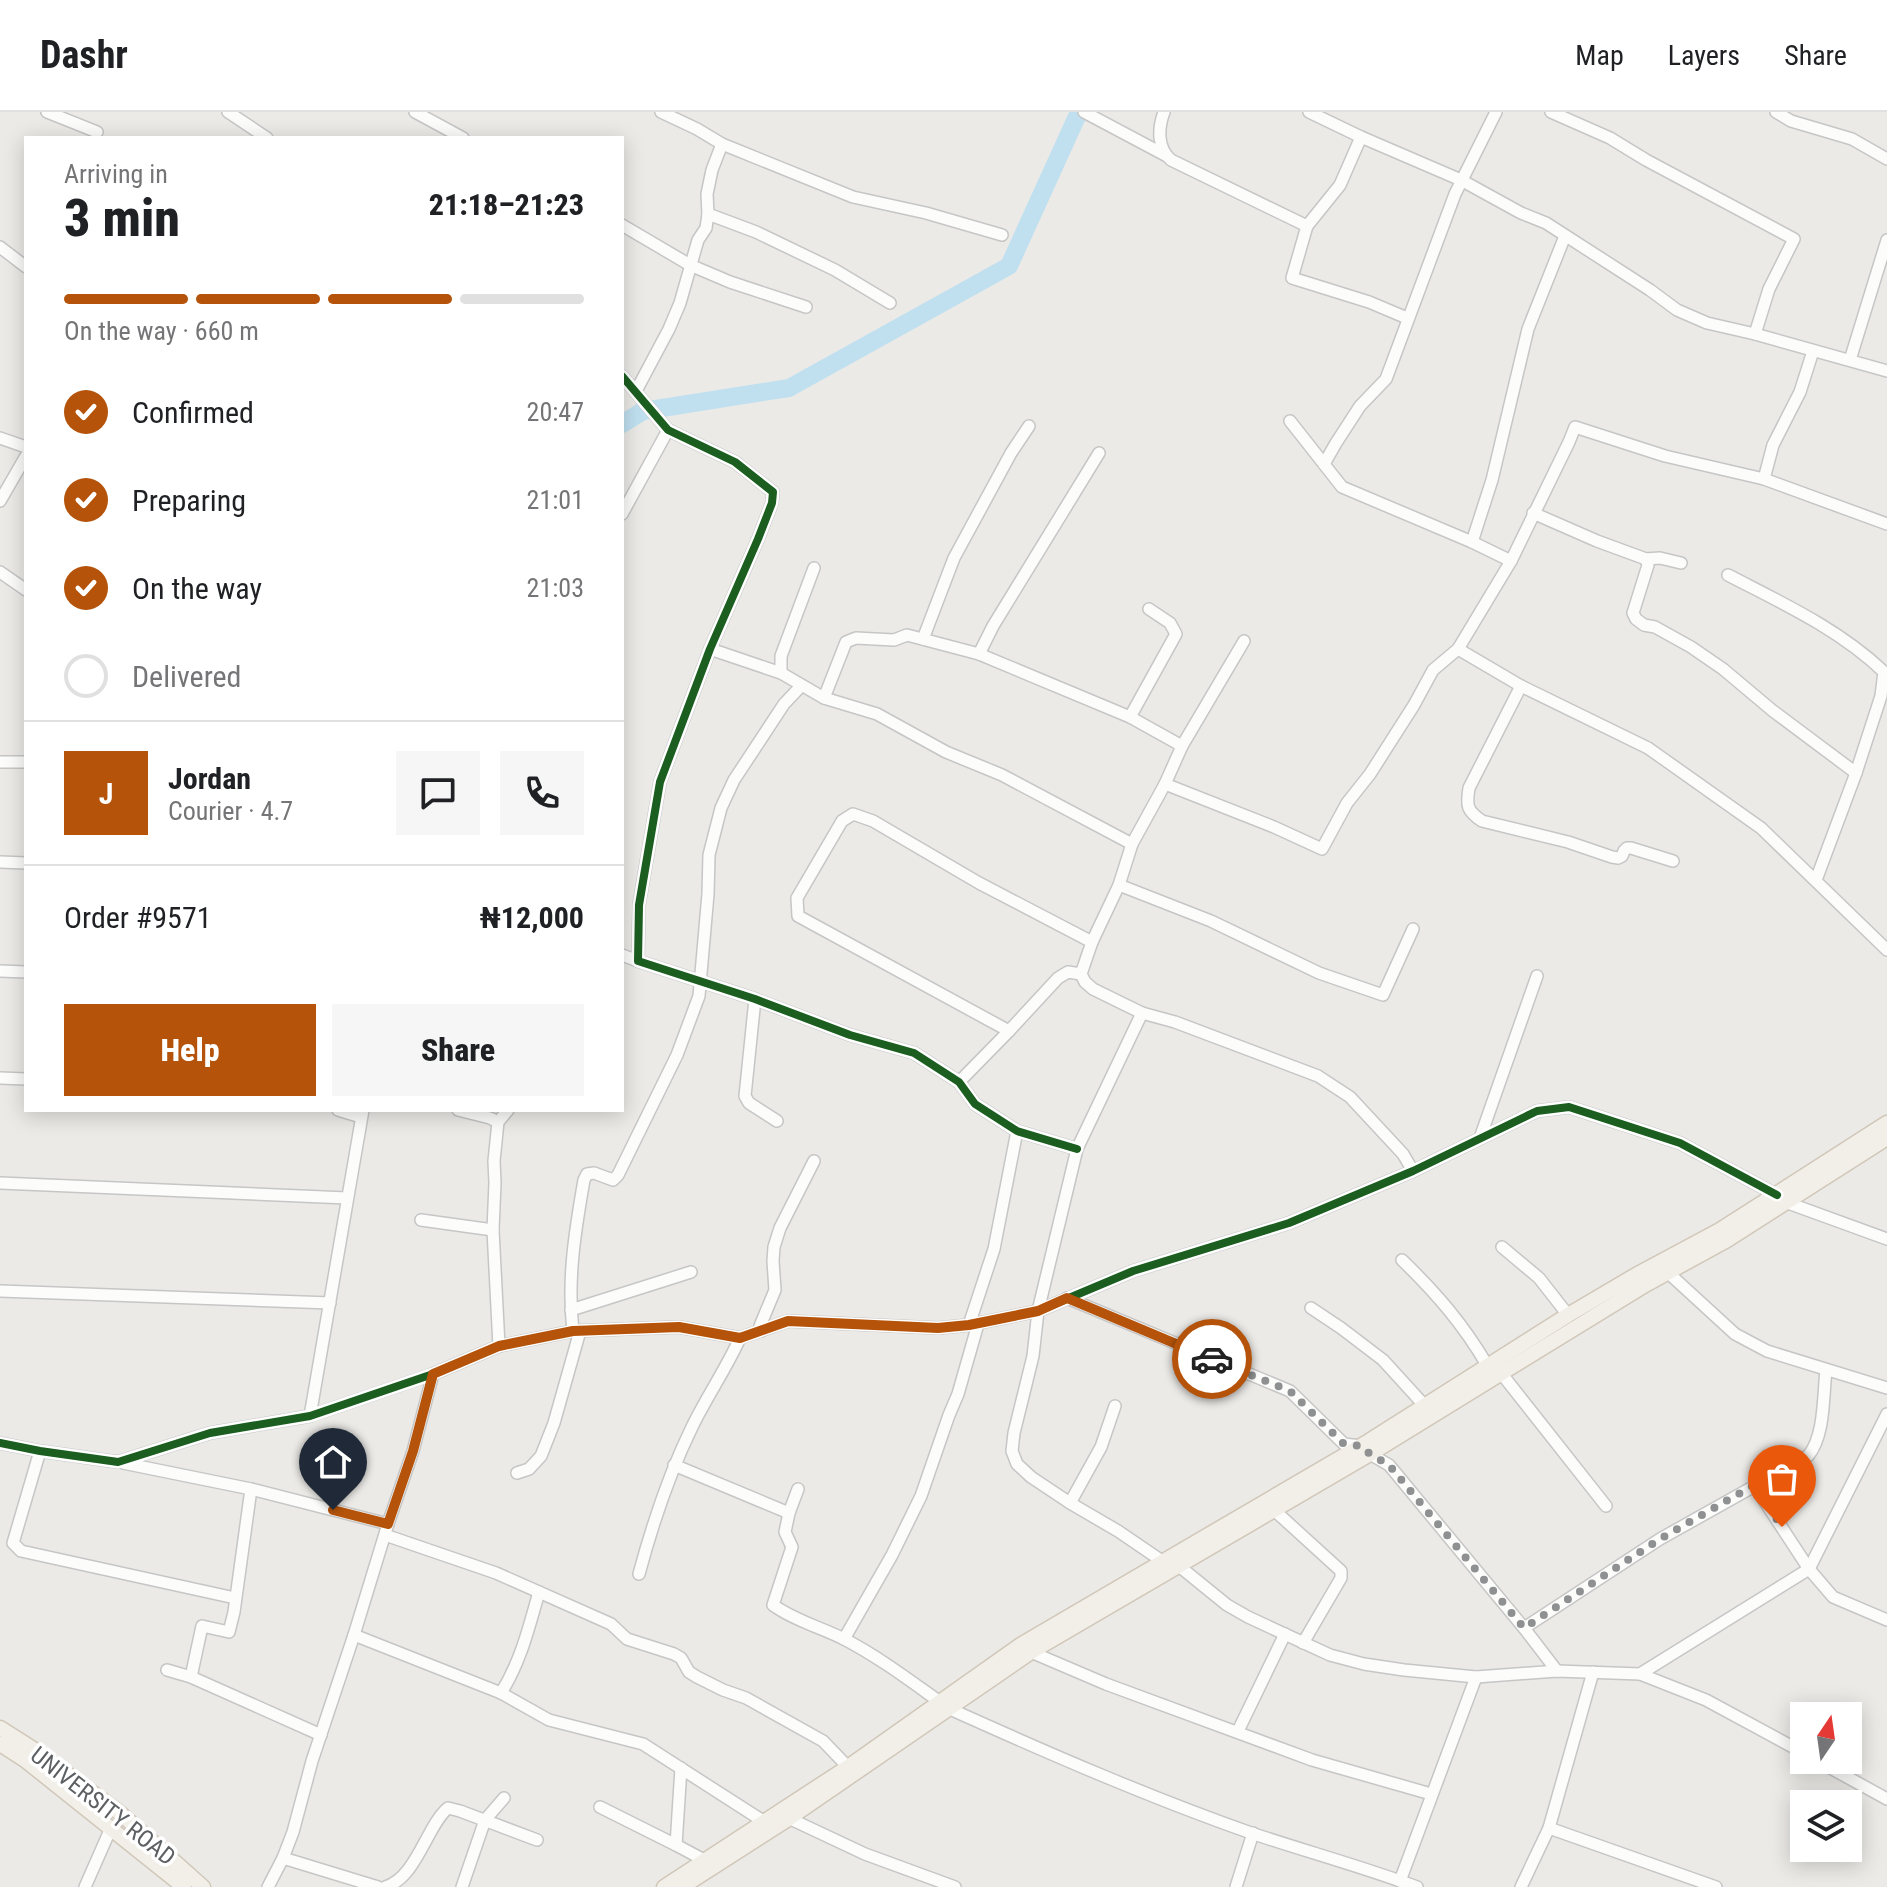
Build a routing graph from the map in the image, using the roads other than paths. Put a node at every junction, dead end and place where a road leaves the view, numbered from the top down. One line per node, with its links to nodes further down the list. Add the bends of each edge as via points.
1 (47, 112): 11 (street)
2 (228, 112): 12 (street)
3 (415, 112): 13 (street)
4 (661, 112): 15 (street)
5 (1084, 112): 16 (street)
6 (1164, 112): 16 (street, via 1159,135)
7 (1309, 112): 14 (street)
8 (1496, 112): 18 (street)
9 (1551, 112): 31 (street, via 1610,138 1794,239 1769,289)
10 (1776, 112): 17 (street, via 1852,139)
11 (97, 132)
12 (264, 136)
13 (459, 136)
14 (1361, 137): 18 (street); 21 (street, via 1340,185)
15 (722, 144): 19 (street, via 707,194); 22 (street, via 853,197)
16 (1165, 155): 21 (street)
17 (1887, 159)
18 (1461, 180): 23 (street); 30 (street)
19 (708, 214): 27 (street); 28 (street, via 835,270)
20 (624, 226): 27 (street)
21 (1307, 226): 30 (street, via 1292,278)
22 (1002, 235)
23 (1565, 236): 31 (street, via 1677,310); 50 (street, via 1528,329)
24 (1887, 240): 33 (street)
25 (0, 247): 26 (street)
26 (24, 265)
27 (690, 265): 29 (street); 36 (street, via 669,329)
28 (890, 303)
29 (806, 307)
30 (1407, 318): 44 (street, via 1386,379 1360,406)
31 (1755, 334): 32 (street)
32 (1813, 351): 33 (street); 45 (street)
33 (1850, 360): 34 (street)
34 (1887, 371)
35 (624, 378): 36 (street)
36 (636, 391): 39 (street)
37 (1290, 421): 44 (street)
38 (1029, 426): 59 (street, via 954,558)
39 (668, 430): 47 (street); 61 (street, via 735,462 773,492)
40 (0, 438): 41 (street)
41 (24, 446)
42 (1099, 453): 63 (street)
43 (24, 459): 46 (street)
44 (1324, 464): 50 (street, via 1342,487)
45 (1764, 479): 48 (street, via 1665,456 1575,427); 49 (street)
46 (0, 501)
47 (624, 509)
48 (1533, 513): 51 (street); 52 (street)
49 (1887, 524)
50 (1472, 542): 52 (street)
51 (1646, 559): 53 (street); 73 (street, via 1636,619 1723,669)
52 (1511, 561): 62 (street)
53 (1681, 563)
54 (814, 568): 64 (street, via 781,656)
55 (0, 572): 57 (street)
56 (1728, 575): 67 (street, via 1810,617 1873,661 1884,672)
57 (24, 589)
58 (1149, 609): 69 (street, via 1176,634)
59 (923, 639): 63 (street); 68 (street, via 851,639)
60 (1244, 641): 70 (street)
61 (710, 649): 64 (street); 85 (street, via 660,782 639,905)
62 (1458, 649): 66 (street); 74 (street, via 1433,670 1322,849)
63 (979, 654): 69 (street)
64 (781, 673): 65 (street)
65 (801, 686): 68 (street); 90 (street, via 734,780 721,808 709,855)
66 (1521, 686): 76 (street, via 1469,788 1471,814 1612,857 1631,848); 79 (street, via 1648,748 1761,828)
67 (1884, 697): 73 (street)
68 (824, 698): 75 (street, via 877,714)
69 (1130, 717): 70 (street)
70 (1182, 746): 74 (street)
71 (0, 762): 72 (street)
72 (24, 762)
73 (1856, 773): 79 (street)
74 (1165, 784): 75 (street)
75 (1132, 844): 80 (street)
76 (1673, 861)
77 (0, 862): 78 (street)
78 (24, 863)
79 (1816, 880): 83 (street)
80 (1119, 885): 81 (street, via 1211,921 1319,973 1383,995); 82 (street)
81 (1413, 929)
82 (1092, 942): 88 (street); 93 (street, via 873,821 853,814 842,821 797,898 798,916)
83 (1887, 950)
84 (624, 956): 85 (street)
85 (638, 961): 90 (street)
86 (0, 971): 87 (street)
87 (24, 972)
88 (1081, 974): 92 (street, via 1093,989); 93 (street, via 1068,972 1058,978)
89 (1537, 976): 104 (street)
90 (702, 982): 91 (street); 123 (street, via 677,1055 618,1175 613,1180 587,1174 584,1180 573,1239)
91 (755, 999): 96 (street, via 914,1053); 100 (street, via 745,1096)
92 (1142, 1013): 106 (street); 108 (street, via 1318,1076 1350,1097)
93 (1009, 1031): 96 (street)
94 (0, 1078): 95 (street)
95 (24, 1079)
96 (959, 1082): 103 (street, via 975,1104)
97 (466, 1112): 101 (street)
98 (506, 1112): 101 (street)
99 (362, 1114): 110 (street)
100 (777, 1121)
101 (498, 1122): 113 (street)
102 (1887, 1123): 111 (main road)
103 (1017, 1131): 106 (street); 126 (street)
104 (1480, 1138): 108 (street); 111 (street, via 1537,1111 1569,1107 1680,1143)
105 (1887, 1138): 111 (main road)
106 (1077, 1149): 124 (street)
107 (814, 1161): 128 (street, via 774,1247 775,1290)
108 (1413, 1171): 120 (street, via 1289,1223 1133,1271)
109 (0, 1183): 110 (street)
110 (347, 1198): 121 (street)
111 (1782, 1199): 114 (street); 117 (main road, via 1727,1240)
112 (421, 1220): 113 (street)
113 (493, 1230): 130 (street)
114 (1887, 1239)
115 (1502, 1247): 125 (street, via 1539,1278)
116 (1402, 1260): 131 (street, via 1468,1333)
117 (1663, 1267): 125 (main road); 132 (street, via 1735,1334 1767,1351); 133 (main road)
118 (691, 1272): 123 (street)
119 (0, 1291): 121 (street)
120 (1067, 1298): 124 (street); 141 (street, via 1290,1391 1344,1444)
121 (330, 1303): 139 (street)
122 (1311, 1308): 136 (street, via 1383,1360)
123 (571, 1310): 127 (street)
124 (1038, 1311): 126 (street); 149 (street, via 1012,1451 1031,1477)
125 (1568, 1315): 131 (main road)
126 (974, 1324): 128 (street, via 938,1328 788,1321); 164 (street, via 958,1394 921,1496)
127 (577, 1331): 129 (street, via 679,1327); 130 (street); 145 (street, via 541,1456)
128 (761, 1331): 129 (street)
129 (740, 1338): 144 (street)
130 (499, 1346): 134 (street)
131 (1487, 1365): 136 (main road)
132 (1826, 1370): 135 (street); 146 (street, via 1815,1447)
133 (1501, 1373): 141 (main road); 150 (street)
134 (433, 1374): 139 (street); 153 (street)
135 (1887, 1388)
136 (1424, 1405): 141 (main road)
137 (1115, 1406): 149 (street, via 1101,1447)
138 (1887, 1414): 156 (street)
139 (310, 1416): 143 (street, via 210,1433)
140 (0, 1443): 142 (street)
141 (1366, 1450): 151 (main road); 154 (main road); 161 (street, via 1389,1465)
142 (40, 1451): 143 (street); 159 (street, via 13,1543 21,1551)
143 (118, 1462): 147 (street)
144 (674, 1465): 152 (street); 157 (street)
145 (517, 1473)
146 (1754, 1485): 156 (street); 161 (street)
147 (251, 1489): 153 (street); 159 (street)
148 (798, 1489): 152 (street)
149 (1070, 1503): 154 (street)
150 (1606, 1506)
151 (1274, 1510): 155 (main road); 165 (street, via 1341,1571)
152 (789, 1513): 164 (street, via 785,1532 792,1547 773,1605)
153 (386, 1530): 158 (street); 163 (street)
154 (1162, 1561): 166 (main road)
155 (1179, 1566): 162 (street, via 1227,1605); 166 (main road)
156 (1809, 1569): 160 (street, via 1833,1597); 170 (street)
157 (639, 1574)
158 (539, 1592): 173 (street, via 518,1660); 180 (street, via 611,1624 627,1639 674,1654 697,1677 823,1741)
159 (235, 1598): 171 (street, via 229,1632 202,1626)
160 (1887, 1620)
161 (1524, 1628): 168 (street)
162 (1285, 1634): 165 (street); 176 (street)
163 (354, 1635): 173 (street); 177 (street)
164 (844, 1639): 174 (street)
165 (1303, 1643): 172 (street, via 1364,1664)
166 (1027, 1648): 174 (main road); 176 (street, via 1106,1684)
167 (167, 1670): 171 (street)
168 (1557, 1671): 169 (street); 172 (street)
169 (1593, 1672): 170 (street); 191 (street)
170 (1640, 1674): 179 (street, via 1706,1700)
171 (191, 1677): 177 (street)
172 (1476, 1677): 183 (street)
173 (501, 1693): 181 (street, via 549,1720 643,1744)
174 (945, 1706): 180 (main road); 187 (main road); 192 (street, via 1072,1764)
175 (0, 1728): 201 (main road, UNIVERSITY ROAD, via 120,1813)
176 (1238, 1731): 183 (street, via 1312,1760)
177 (321, 1735): 195 (street)
178 (0, 1744): 190 (main road, UNIVERSITY ROAD)
179 (1790, 1745)
180 (848, 1767): 187 (main road)
181 (681, 1768): 189 (street); 194 (street)
182 (1844, 1774): 184 (street)
183 (1431, 1794): 197 (street)
184 (1886, 1795)
185 (504, 1798): 188 (street)
186 (600, 1807): 194 (street)
187 (783, 1816): 189 (main road); 207 (main road); 208 (street)
188 (485, 1820): 193 (street); 204 (street, via 448,1808 421,1852); 205 (street)
189 (763, 1821): 196 (main road)
190 (111, 1828): 199 (street); 200 (main road, UNIVERSITY ROAD)
191 (1549, 1828): 198 (street); 211 (street)
192 (1253, 1833): 197 (street); 209 (street)
193 (537, 1840)
194 (676, 1845): 196 (street)
195 (283, 1858): 202 (street); 203 (street)
196 (704, 1860): 206 (main road)
197 (1400, 1881): 210 (street)
198 (1699, 1884): 212 (street)
199 (85, 1887)
200 (184, 1887)
201 (203, 1887)
202 (268, 1887)
203 (378, 1887)
204 (385, 1887)
205 (462, 1887)
206 (664, 1887)
207 (682, 1887)
208 (955, 1887)
209 (1236, 1887)
210 (1417, 1887)
211 (1521, 1887)
212 (1716, 1887)

